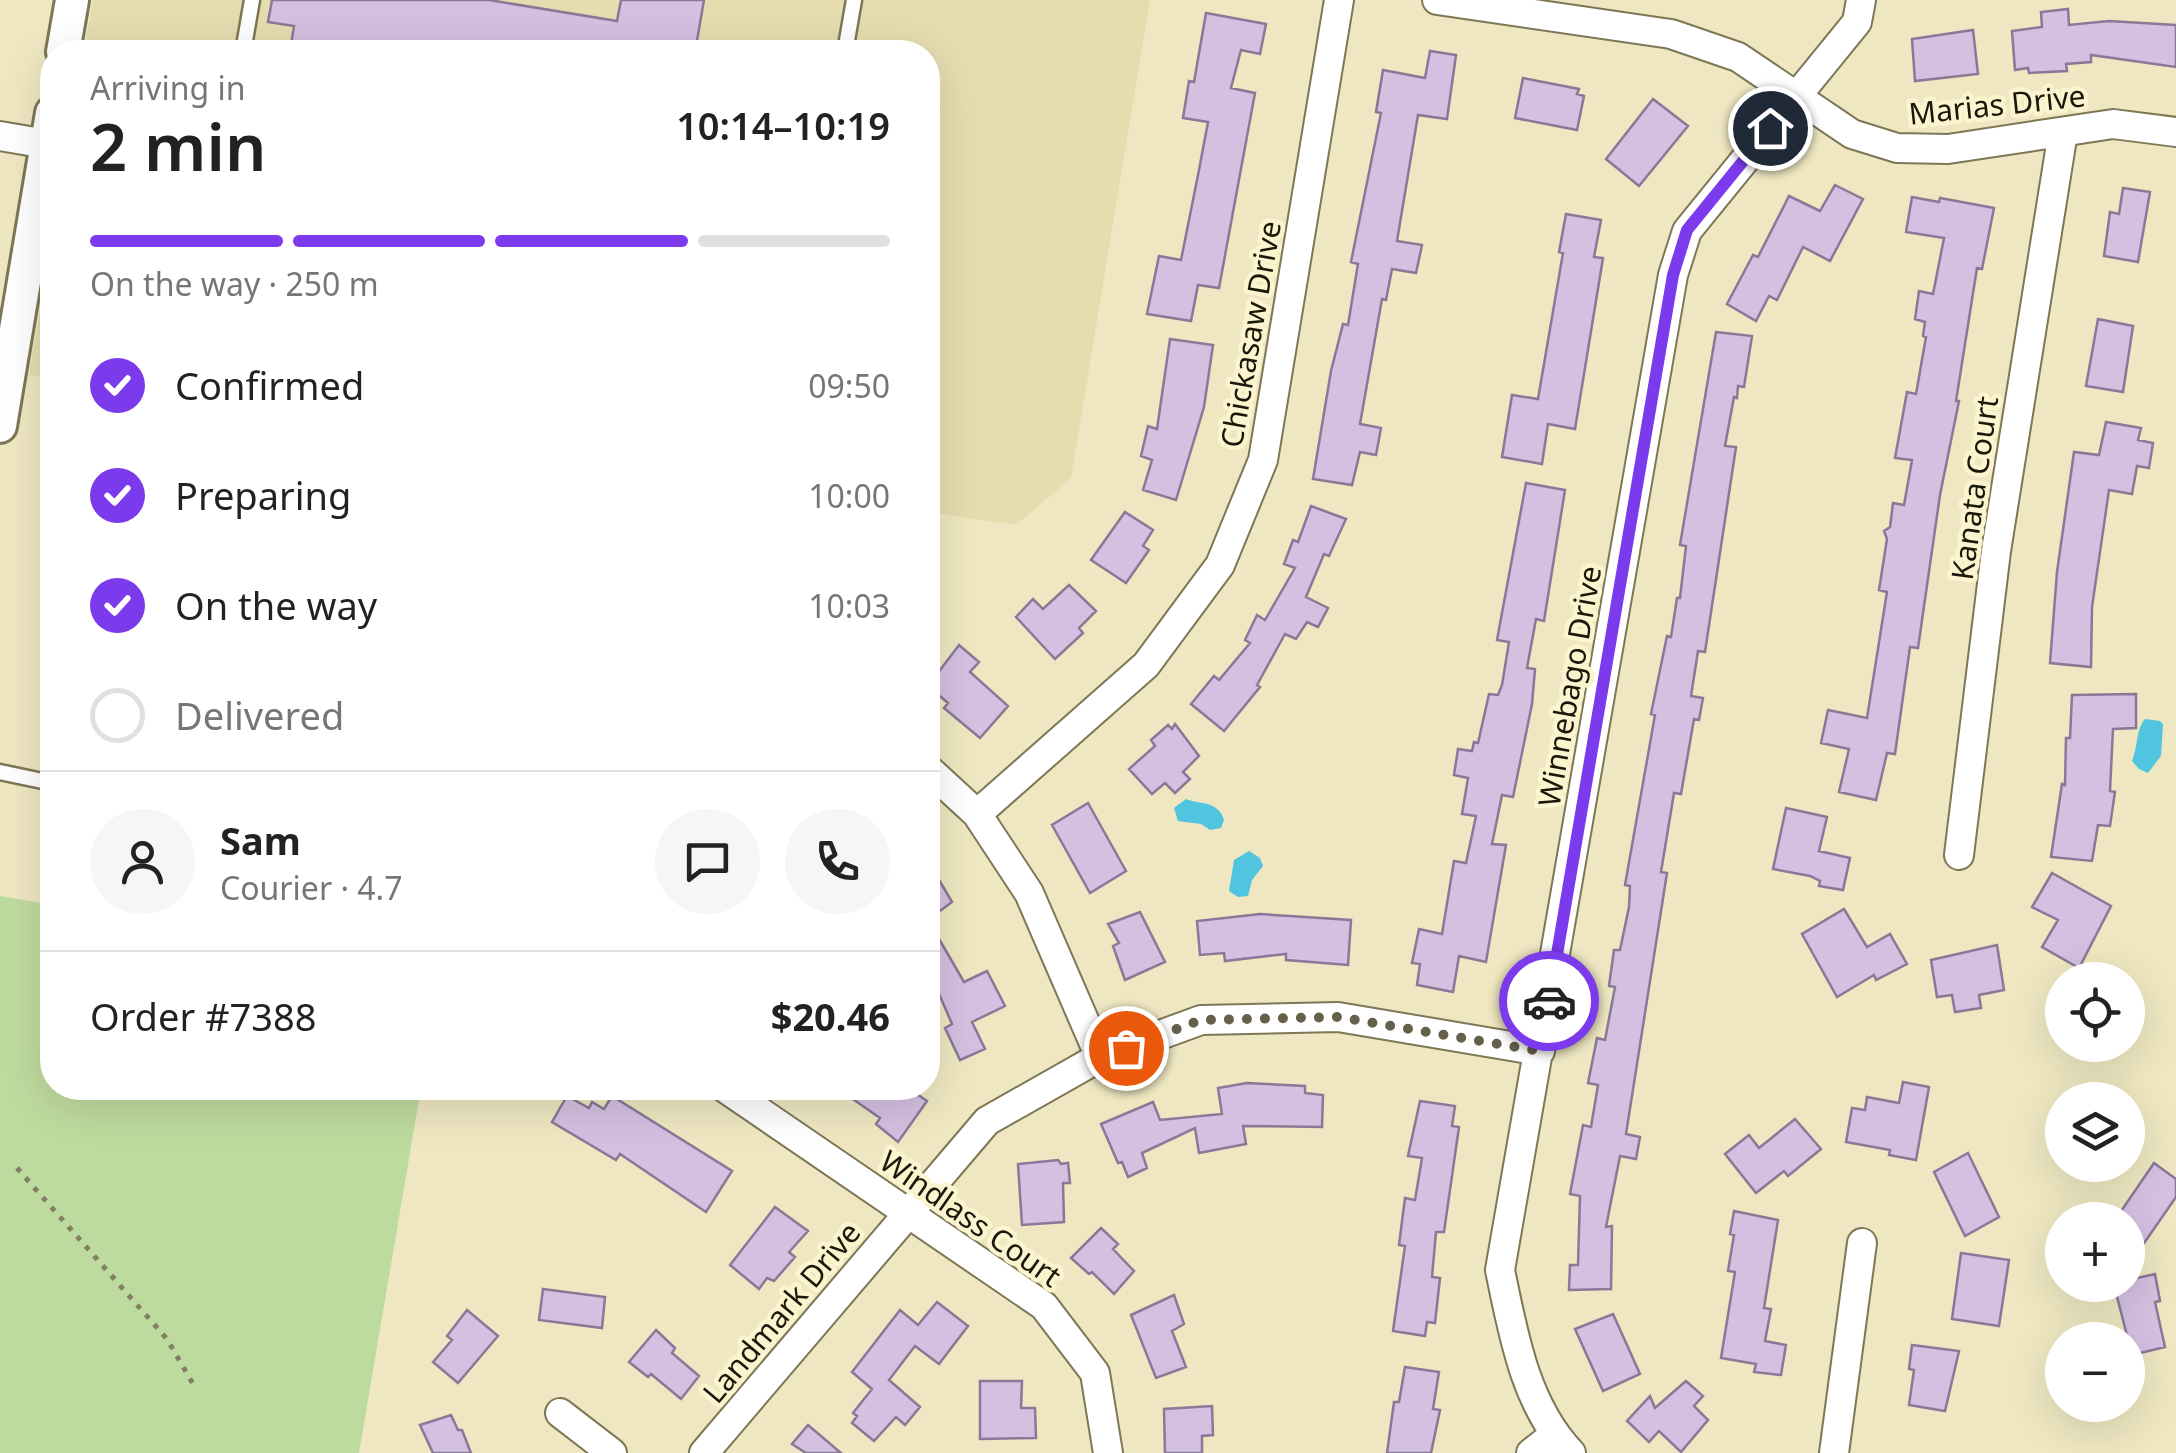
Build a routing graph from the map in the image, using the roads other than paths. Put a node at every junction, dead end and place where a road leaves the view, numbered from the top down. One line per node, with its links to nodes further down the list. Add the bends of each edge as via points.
1 (72, 0): 7 (street)
2 (252, 0): 8 (lane)
3 (854, 0): 9 (lane)
4 (1339, 0): 20 (street, Chickasaw Drive, via 1263,460 1220,565 1146,665)
5 (1437, 0): 10 (street, Marias Drive, via 1671,34 1738,57)
6 (1861, 0): 10 (street, Winnebago Drive, via 1857,22)
7 (65, 40)
8 (245, 40)
9 (847, 40)
10 (1795, 96): 11 (street, Marias Drive, via 1852,134 1897,148); 22 (street, Winnebago Drive, via 1687,230 1673,275)
11 (2062, 132): 12 (street, Marias Drive, via 2112,124); 21 (street, Kanata Court, via 1996,551)
12 (2176, 132)
13 (40, 134): 14 (street)
14 (0, 136)
15 (40, 197): 16 (street)
16 (0, 426)
17 (0, 772): 18 (lane)
18 (40, 780)
19 (940, 780): 20 (street)
20 (977, 814): 23 (street, via 1029,893)
21 (1958, 854)
22 (1540, 1051): 23 (street, Landmark Drive, via 1338,1017 1201,1020); 28 (street, Winnebago Drive, via 1500,1270 1517,1352)
23 (1100, 1057): 25 (street, Landmark Drive, via 987,1122)
24 (744, 1100): 25 (street, Windlass Court)
25 (907, 1212): 30 (street, Landmark Drive); 31 (street, Windlass Court, via 1044,1306 1096,1373)
26 (1862, 1244): 33 (street)
27 (560, 1413): 29 (street)
28 (1562, 1444): 32 (street)
29 (612, 1453)
30 (704, 1453)
31 (1108, 1453)
32 (1530, 1453)
33 (1834, 1453)

